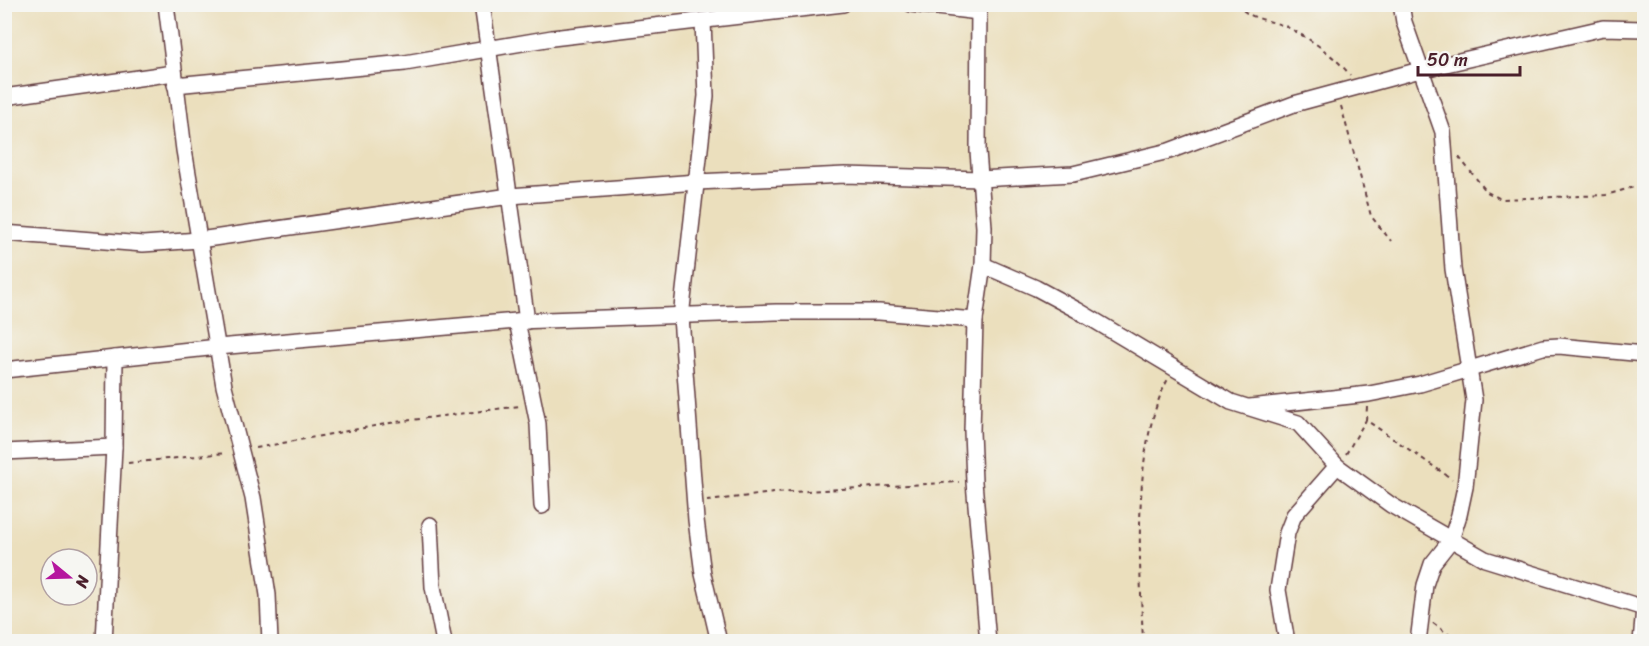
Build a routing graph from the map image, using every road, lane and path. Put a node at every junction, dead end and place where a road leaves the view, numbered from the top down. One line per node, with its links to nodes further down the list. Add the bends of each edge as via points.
1 (166, 4): 12 (street)
2 (482, 4): 10 (street)
3 (843, 4): 8 (street)
4 (911, 4): 7 (street)
5 (1237, 4): 13 (path, via 1240,10 1290,28 1345,69)
6 (1401, 4): 11 (street)
7 (979, 8): 17 (street)
8 (703, 21): 10 (street, via 563,36); 18 (street, via 706,96)
9 (1644, 29): 11 (street, via 1603,28)
10 (488, 50): 12 (street, via 358,69); 20 (street)
11 (1420, 70): 13 (street); 32 (street, via 1443,132 1453,269)
12 (174, 79): 15 (street); 22 (street)
13 (1359, 86): 14 (street)
14 (1337, 92): 17 (street, via 1169,151 1073,174); 23 (path, via 1371,216)
15 (4, 97)
16 (1457, 153): 19 (path, via 1487,192 1501,199 1606,195)
17 (980, 179): 18 (street, via 845,175); 24 (street)
18 (697, 182): 20 (street); 25 (street)
19 (1644, 184)
20 (510, 196): 22 (street); 27 (street)
21 (4, 233): 22 (street, via 143,244)
22 (199, 240): 28 (street)
23 (1391, 241)
24 (983, 265): 26 (street); 31 (street, via 1036,288)
25 (681, 317): 26 (street, via 879,312); 27 (street); 45 (street)
26 (975, 320): 43 (street)
27 (522, 321): 28 (street); 35 (street)
28 (218, 347): 30 (street); 39 (street)
29 (1644, 354): 32 (street, via 1543,347)
30 (115, 358): 33 (street); 38 (street)
31 (1175, 366): 36 (street); 57 (path, via 1161,392 1146,444 1141,524)
32 (1470, 368): 34 (street, via 1420,384); 44 (street, via 1474,400)
33 (4, 370)
34 (1369, 394): 36 (street); 37 (path)
35 (533, 404): 39 (path, via 396,422); 46 (street, via 541,453)
36 (1245, 407): 42 (street, via 1298,423)
37 (1366, 420): 42 (path); 44 (path)
38 (114, 447): 40 (street); 41 (street)
39 (241, 451): 41 (path); 53 (street, via 253,498 268,595)
40 (4, 452)
41 (113, 464): 52 (street)
42 (1337, 466): 48 (street, via 1391,505); 58 (street, via 1294,515 1287,533 1278,590)
43 (974, 482): 45 (path, via 774,493); 56 (street)
44 (1465, 487): 48 (street)
45 (695, 502): 55 (street, via 703,574)
46 (542, 506)
47 (430, 525): 54 (street, via 433,587)
48 (1451, 540): 49 (street, via 1485,560); 50 (street, via 1432,564)
49 (1644, 608): 51 (street)
50 (1420, 616): 59 (street); 60 (path)
51 (1644, 627): 61 (street)
52 (104, 642)
53 (270, 642)
54 (444, 642)
55 (718, 642)
56 (988, 642)
57 (1143, 642)
58 (1287, 642)
59 (1418, 642)
60 (1459, 642)
61 (1641, 642)

